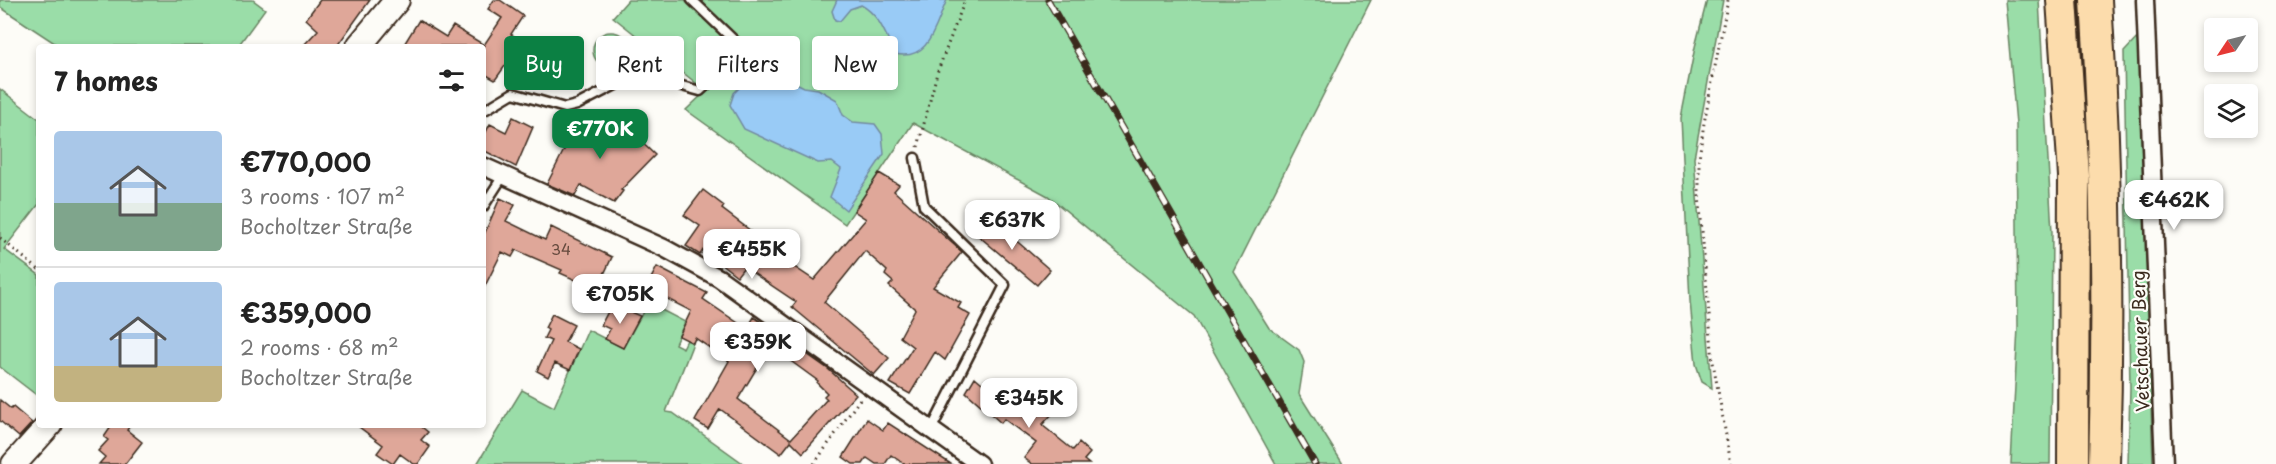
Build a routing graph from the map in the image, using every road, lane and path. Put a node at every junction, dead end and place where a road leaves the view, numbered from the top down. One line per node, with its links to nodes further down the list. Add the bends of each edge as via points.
1 (398, 0): 8 (street)
2 (692, 0): 9 (lane, via 744,50 700,91 633,76 565,108 513,93)
3 (965, 0): 10 (path, via 937,73)
4 (1728, 0): 22 (path, via 1704,123 1699,176 1713,362)
5 (2062, 0): 23 (highway, via 2074,176)
6 (2096, 0): 24 (highway, via 2107,262)
7 (2145, 0): 25 (street, Vetschauer Berg)
8 (361, 44)
9 (486, 109)
10 (915, 158): 18 (lane, via 924,206 1005,285)
11 (486, 168): 12 (street)
12 (503, 176): 13 (lane); 16 (street, via 664,248 719,278)
13 (486, 202)
14 (0, 238): 15 (path)
15 (36, 268)
16 (869, 386): 18 (street); 20 (path)
17 (46, 428): 19 (street)
18 (932, 428): 21 (street)
19 (14, 464)
20 (814, 464)
21 (979, 464)
22 (1731, 464)
23 (2073, 464)
24 (2104, 464)
25 (2164, 464)

